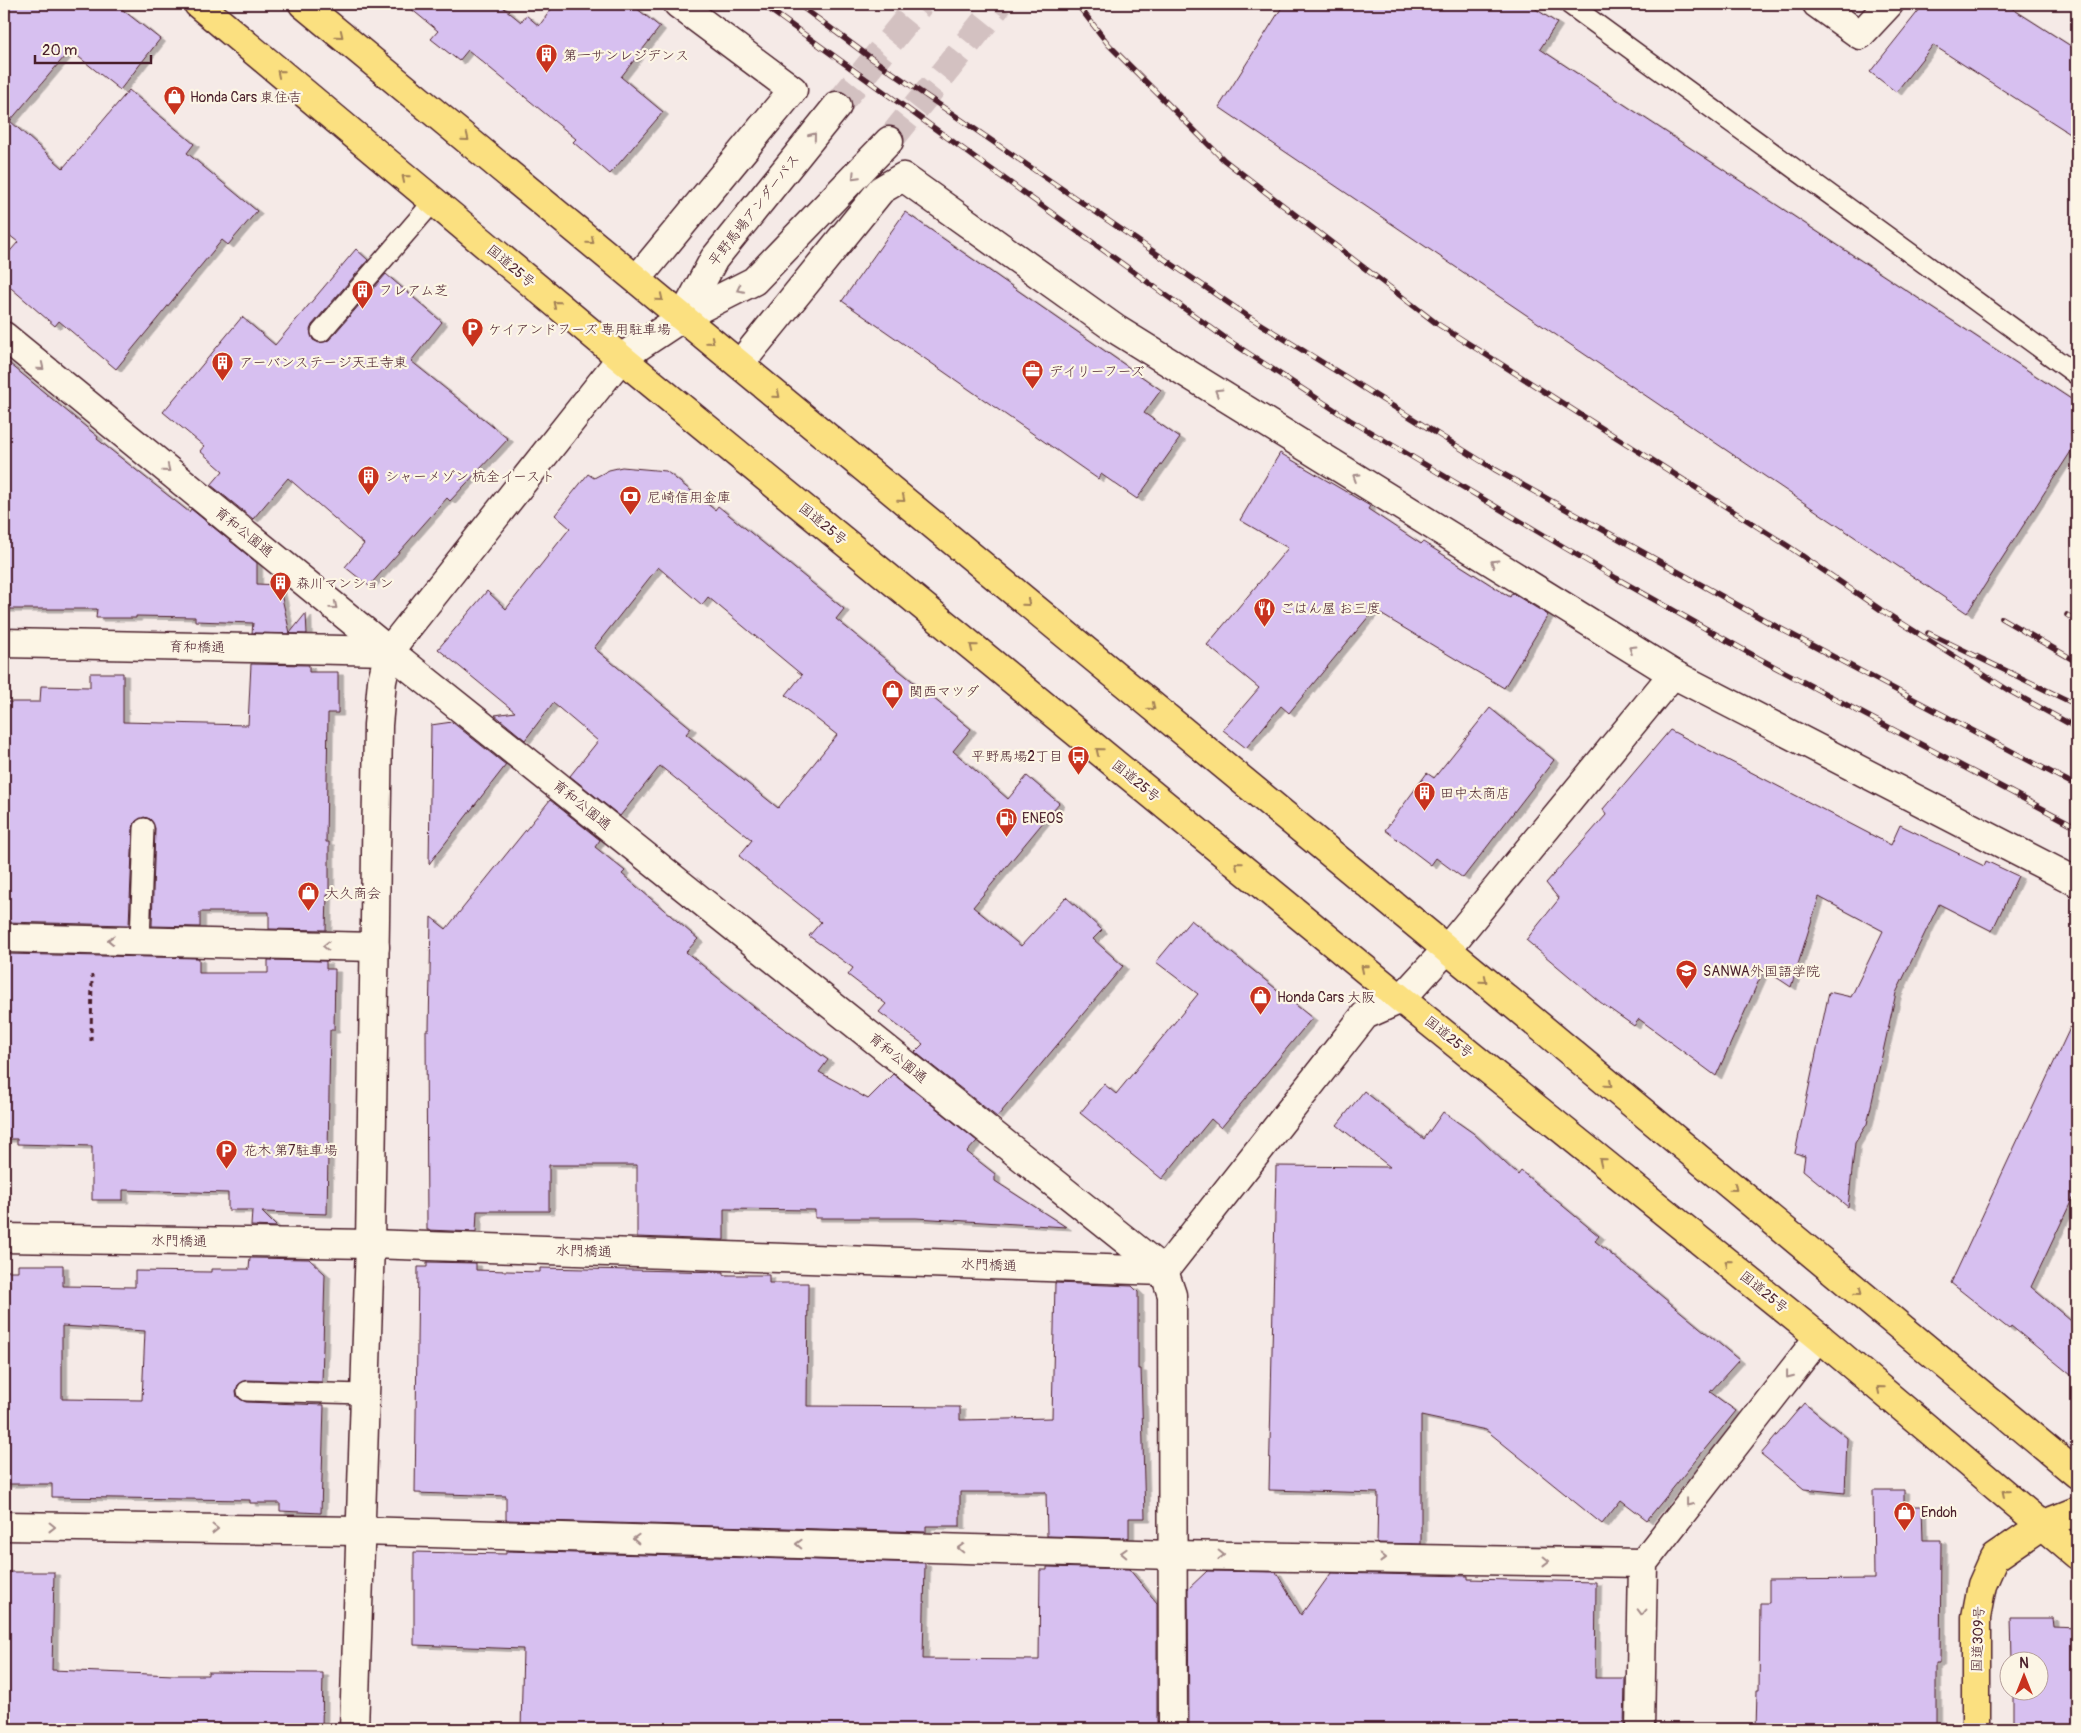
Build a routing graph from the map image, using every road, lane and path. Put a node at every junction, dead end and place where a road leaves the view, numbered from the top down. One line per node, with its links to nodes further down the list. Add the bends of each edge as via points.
1 (198, 4): 9 (highway, 国道25号, one-way to 1)
2 (303, 4): 10 (highway, one-way to 10)
3 (678, 4): 10 (street, via 793,90)
4 (1568, 4): 16 (lane)
5 (1817, 4): 6 (street, via 1860,35)
6 (1889, 4)
7 (837, 106): 11 (street, 平野馬場アンダーパス, one-way to 7, via 714,260)
8 (889, 140): 11 (street, one-way to 11, via 754,281)
9 (434, 202): 12 (lane); 14 (highway, 国道25号, one-way to 9)
10 (636, 279): 11 (highway, one-way to 11)
11 (683, 317): 14 (street); 15 (highway, one-way to 15)
12 (321, 332)
13 (4, 336): 18 (street, 育和公園通, one-way to 18)
14 (620, 358): 18 (street); 27 (highway, 国道25号, one-way to 14)
15 (740, 364): 19 (street, one-way to 15, via 1117,330 903,177 881,190); 26 (highway, one-way to 26)
16 (2077, 375)
17 (4, 643): 18 (street, 育和橋通)
18 (389, 651): 25 (street, via 382,681 378,725); 31 (street, 育和公園通)
19 (1674, 674): 21 (street); 26 (street)
20 (144, 828): 24 (lane)
21 (2077, 882)
22 (4, 938): 23 (street)
23 (93, 940): 24 (street, one-way to 23); 28 (path)
24 (140, 941): 25 (street, one-way to 24)
25 (375, 947): 30 (street)
26 (1446, 950): 27 (street); 35 (highway, one-way to 35)
27 (1401, 999): 31 (street, via 1365,1015); 32 (highway, 国道25号, one-way to 27)
28 (91, 1041)
29 (4, 1238): 30 (street, 水門橋通)
30 (370, 1244): 31 (street, 水門橋通); 34 (street)
31 (1164, 1271): 40 (street, via 1172,1295)
32 (1818, 1336): 37 (highway, 国道25号, one-way to 32); 42 (street, one-way to 42)
33 (248, 1390): 34 (lane)
34 (366, 1394): 39 (street)
35 (2077, 1474)
36 (2077, 1510): 37 (highway, 国道309号)
37 (2042, 1525): 41 (highway, 国道25号); 46 (highway, 国道309号, via 1994,1558 1982,1585 1976,1617)
38 (4, 1526): 39 (street, one-way to 39)
39 (361, 1531): 40 (street, one-way to 39); 43 (street)
40 (1172, 1554): 42 (street, one-way to 42); 44 (street)
41 (2077, 1555)
42 (1643, 1563): 45 (street, one-way to 45)
43 (354, 1729)
44 (1173, 1729)
45 (1640, 1729)
46 (1976, 1729)

